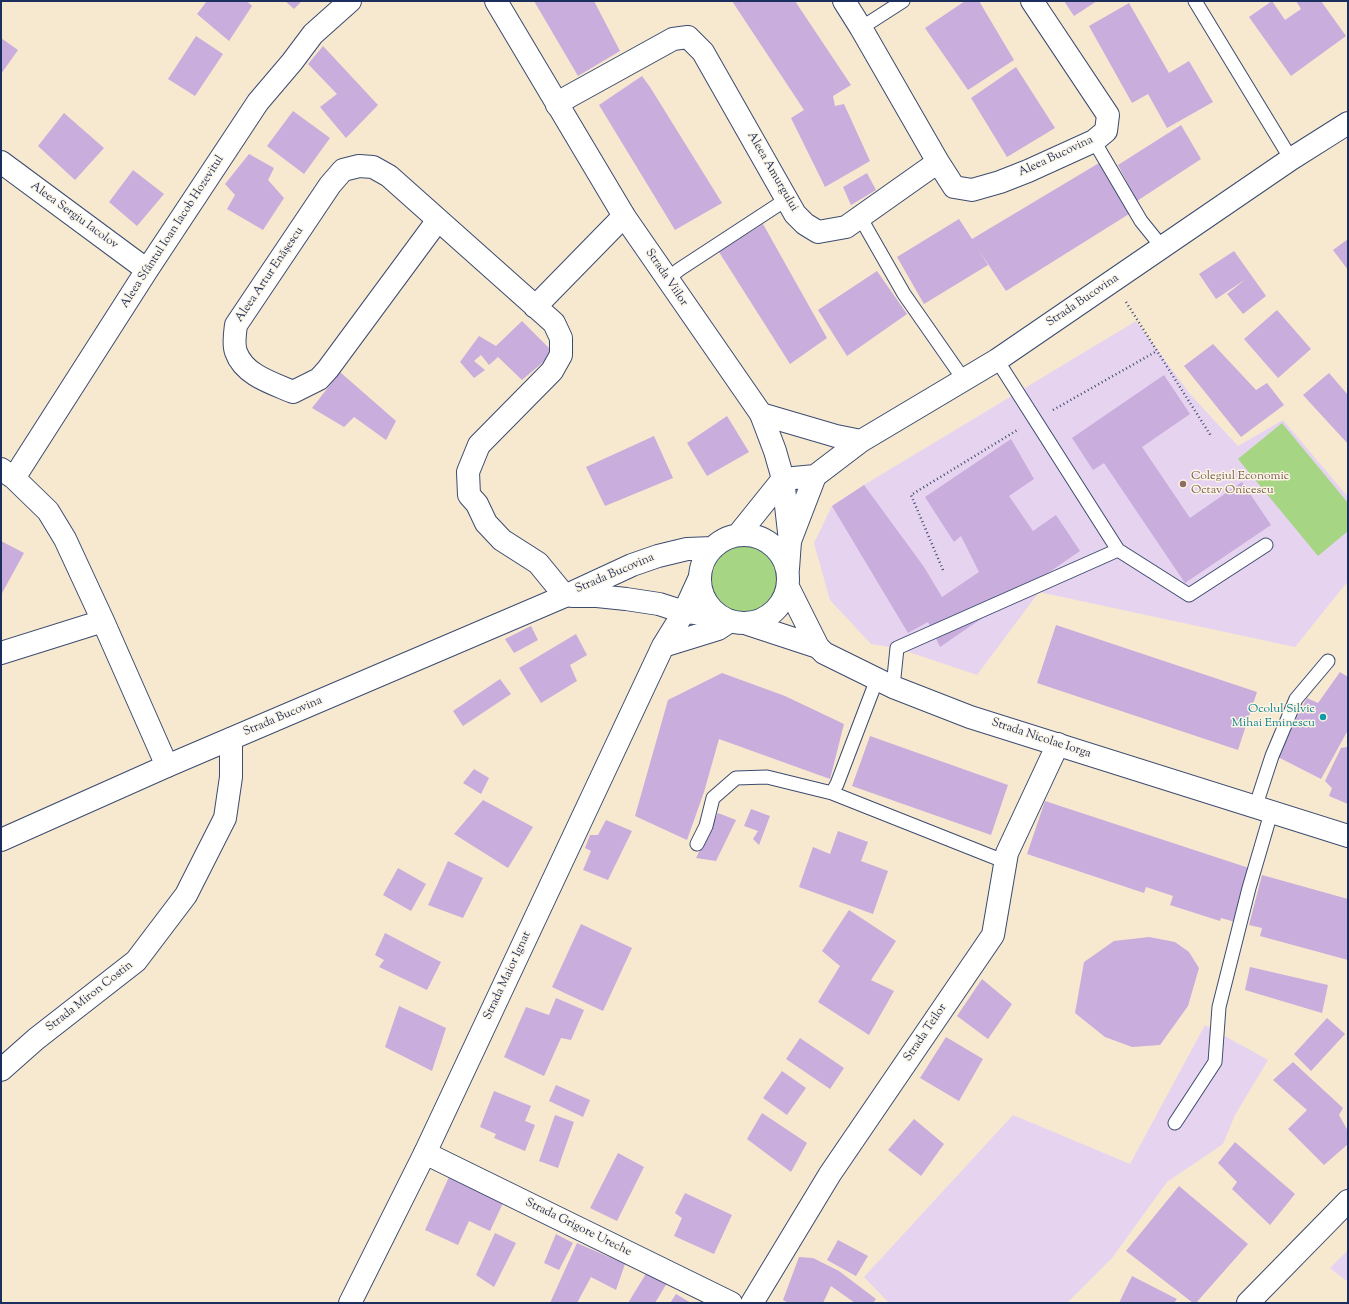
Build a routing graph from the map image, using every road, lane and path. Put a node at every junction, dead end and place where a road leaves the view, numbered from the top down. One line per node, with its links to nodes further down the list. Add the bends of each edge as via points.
1 (350, 1): 19 (street, Aleea Sfântul Ioan Iacob Hozevitul, via 313,34 258,102)
2 (496, 1): 8 (street, Strada Viilor)
3 (844, 1): 7 (street)
4 (903, 1): 7 (lane)
5 (1032, 1): 10 (street, Aleea Bucovina, via 1108,115 1106,131)
6 (1195, 1): 11 (lane)
7 (861, 28): 13 (street)
8 (557, 105): 14 (street, Aleea Amurgului, via 568,96 673,39 688,37 703,52); 15 (street, Strada Viilor)
9 (1348, 123): 11 (street, Strada Bucovina)
10 (1094, 141): 13 (street, Aleea Bucovina, via 1000,182 972,190 954,187); 18 (lane, via 1141,221)
11 (1291, 159): 18 (street, Strada Bucovina)
12 (1, 162): 19 (street, Aleea Sergiu Iacolov)
13 (938, 162): 16 (street, Aleea Amurgului)
14 (787, 199): 16 (street, Aleea Amurgului, via 795,214 818,232 846,227); 20 (lane)
15 (624, 216): 20 (street, Strada Viilor); 22 (street)
16 (860, 217): 25 (lane, via 904,294)
17 (438, 220): 17 (street, Aleea Artur Enășescu, via 319,379 293,392 258,377 243,364 236,352 236,325 330,185 343,170 359,166 373,167 389,176); 22 (street, Aleea Artur Enășescu)
18 (1162, 247): 21 (street, Strada Bucovina)
19 (147, 270): 30 (street, Aleea Sfântul Ioan Iacob Hozevitul)
20 (667, 279): 26 (street, Strada Viilor)
21 (1113, 282): 23 (path); 24 (street, Strada Bucovina)
22 (535, 307): 41 (street, Aleea Artur Enășescu, via 554,323 561,338 561,355 552,370 479,445 468,472 469,495 477,504 486,523 502,540 538,563)
23 (1157, 351): 27 (path); 28 (path)
24 (997, 360): 25 (street, Strada Bucovina); 27 (lane)
25 (964, 380): 29 (street, Strada Bucovina)
26 (761, 414): 29 (street); 32 (street, Strada Viilor)
27 (1034, 420): 37 (lane); 38 (path, via 911,495)
28 (1211, 436)
29 (861, 442): 31 (street, Strada Bucovina)
30 (7, 473): 44 (street, via 48,511)
31 (815, 476): 32 (street, Strada Bucovina); 34 (street)
32 (783, 480): 33 (street); 34 (street, Strada Viilor)
33 (738, 535): 36 (street, via 720,542); 40 (street, via 764,539 774,547 783,557)
34 (790, 541): 40 (street, Strada Viilor)
35 (1266, 545): 37 (lane, via 1189,595)
36 (713, 548): 39 (street, via 704,562); 41 (street, Strada Bucovina, via 687,549 658,556 632,565)
37 (1118, 550): 49 (lane, via 897,648)
38 (943, 570)
39 (700, 577): 42 (street, Strada Maior Ignat); 43 (street, via 702,591 708,604)
40 (788, 578): 43 (street, via 783,600 767,618 757,622); 46 (street, Strada Nicolae Iorga)
41 (565, 596): 42 (street, Strada Bucovina, via 626,598); 50 (street, Strada Bucovina)
42 (684, 612): 43 (street, Strada Bucovina); 45 (street, Strada Maior Ignat)
43 (732, 620): 45 (street, via 718,629); 46 (street, Strada Nicolae Iorga)
44 (103, 621): 47 (street); 52 (street)
45 (663, 646): 61 (street, Strada Maior Ignat)
46 (818, 647): 49 (street, Strada Nicolae Iorga, via 824,653)
47 (1, 653)
48 (1328, 661): 54 (lane, via 1296,699 1272,756)
49 (885, 683): 51 (street, Strada Nicolae Iorga, via 970,717); 53 (lane)
50 (231, 739): 52 (street, Strada Bucovina); 59 (street, Strada Miron Costin, via 231,777 225,818 186,895 136,961 36,1039)
51 (1058, 744): 54 (street, Strada Nicolae Iorga); 58 (street, Strada Teilor)
52 (167, 766): 56 (street, Strada Bucovina)
53 (832, 793): 57 (lane, via 767,777 736,778 713,798 706,826); 58 (lane)
54 (1263, 810): 55 (street, Strada Nicolae Iorga); 60 (lane, via 1249,888 1219,1007 1215,1062)
55 (1348, 836)
56 (1, 840)
57 (697, 844)
58 (1006, 862): 65 (street, Strada Teilor, via 993,935 830,1174)
59 (1, 1070)
60 (1175, 1123)
61 (425, 1153): 63 (street, Strada Maior Ignat); 64 (street, Strada Grigore Ureche)
62 (1348, 1201): 66 (street)
63 (350, 1303)
64 (731, 1303)
65 (752, 1303)
66 (1248, 1303)

